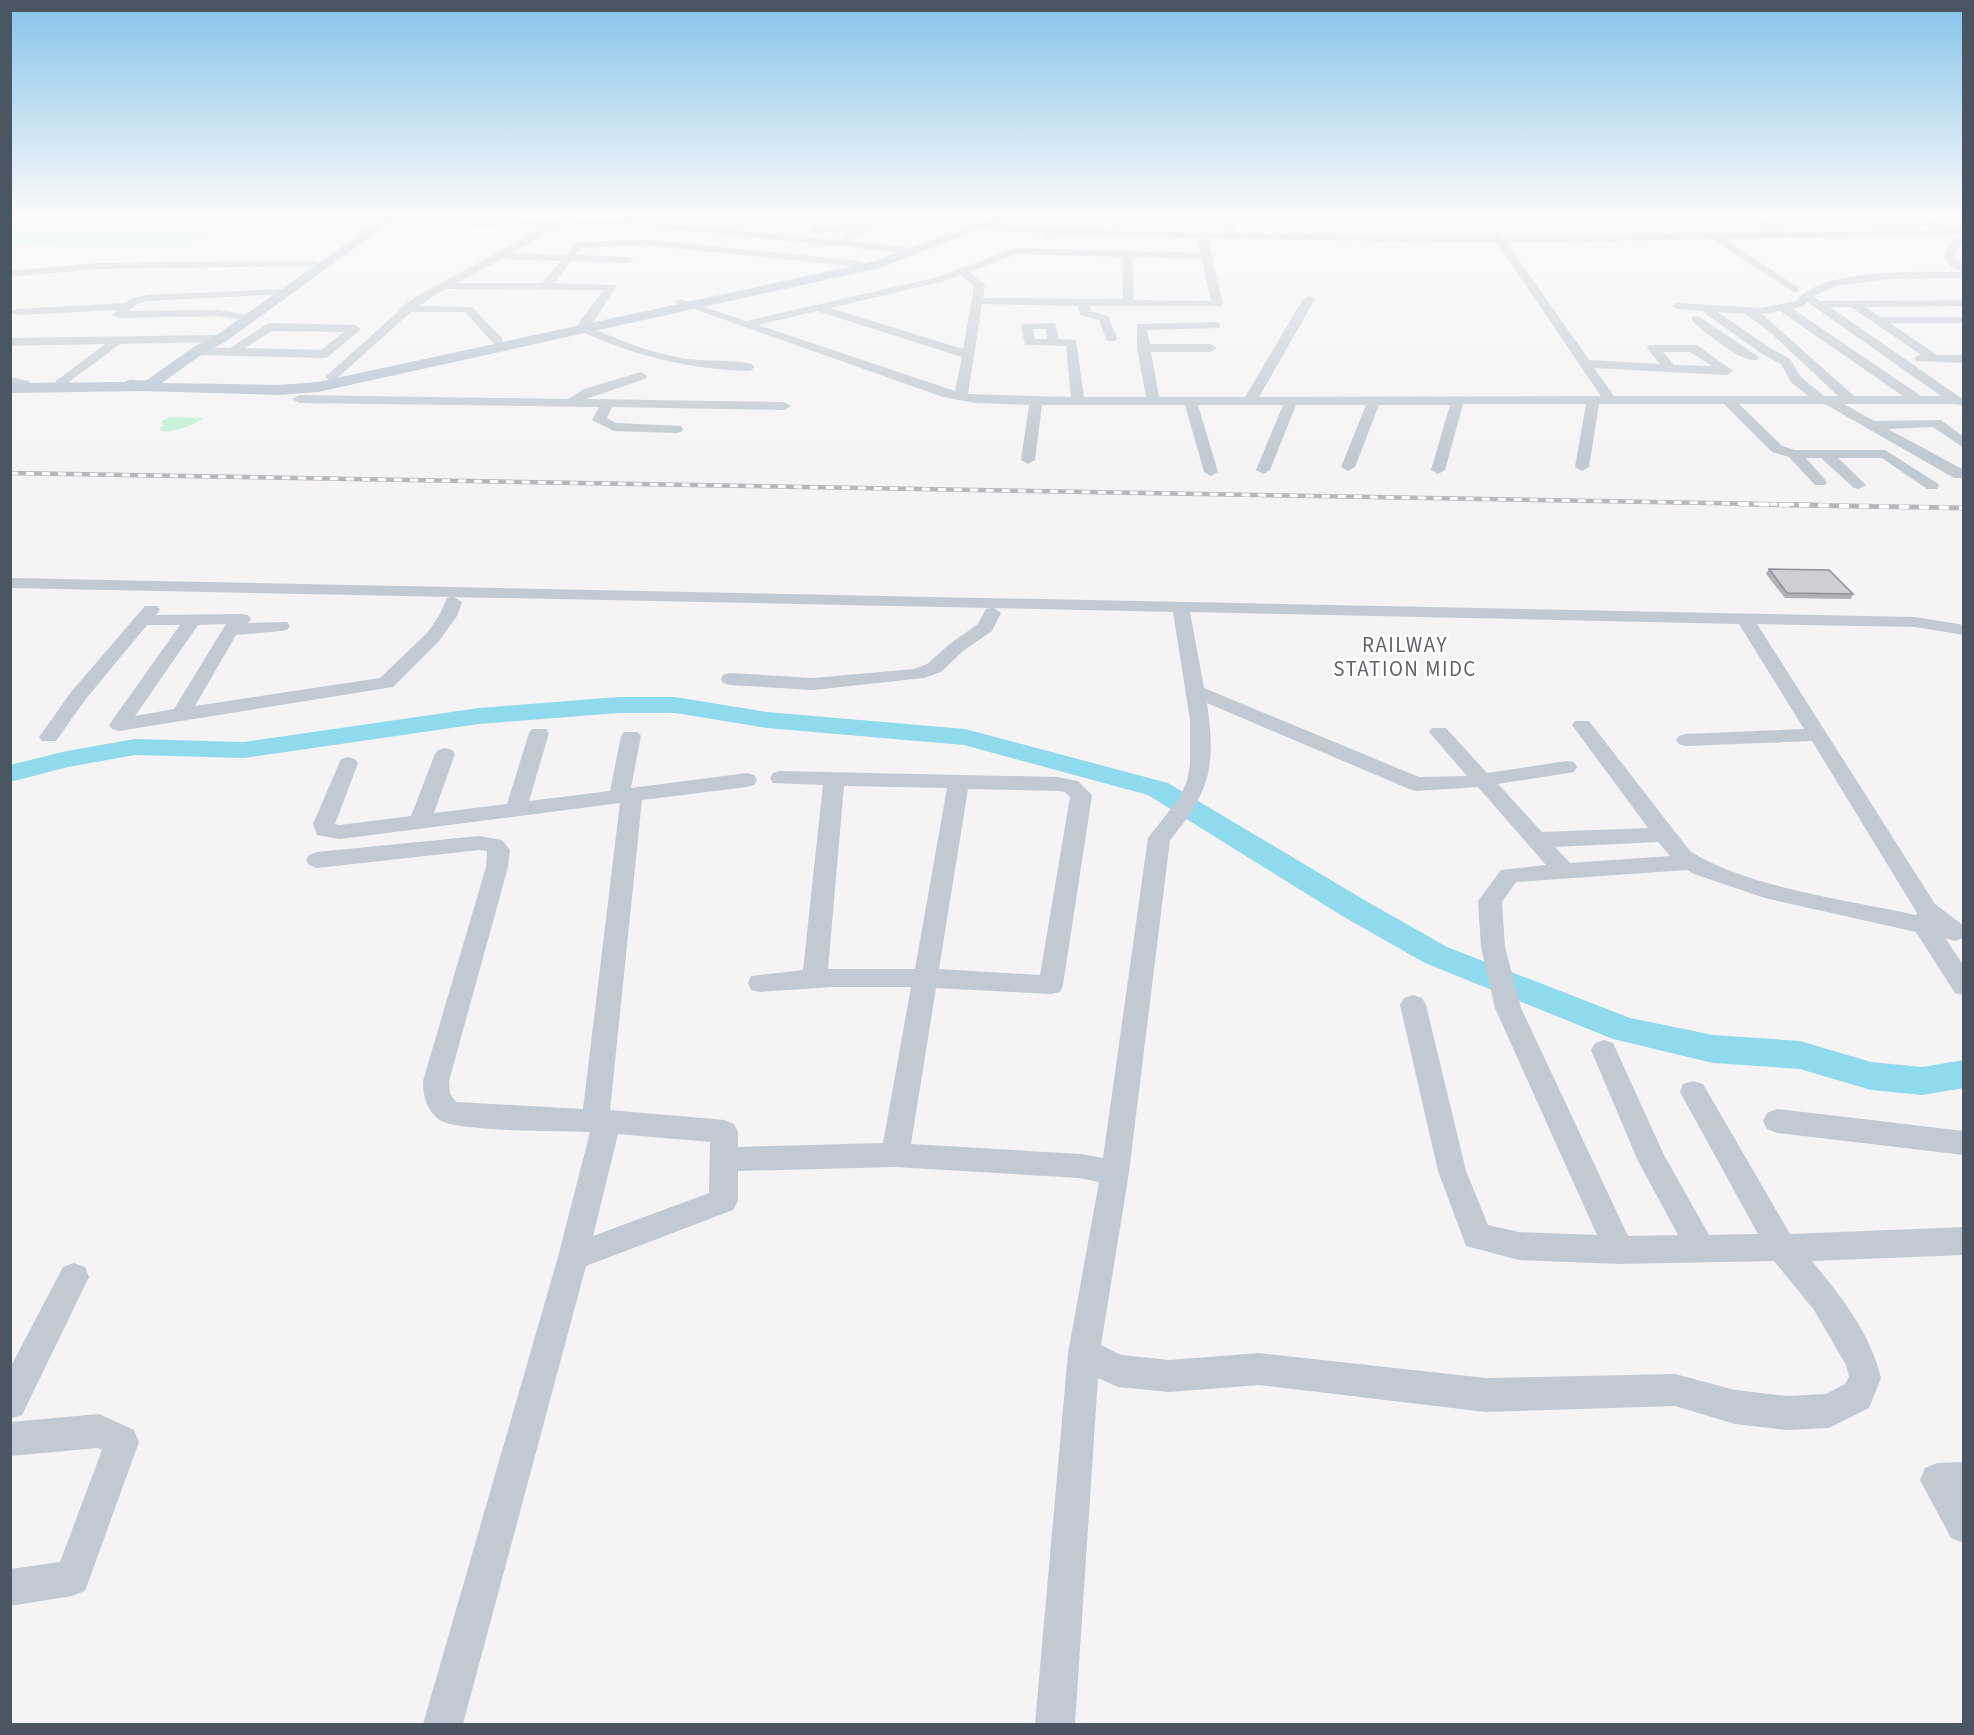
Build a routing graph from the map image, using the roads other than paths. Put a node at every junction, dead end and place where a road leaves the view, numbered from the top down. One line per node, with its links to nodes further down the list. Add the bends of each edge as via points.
1 (1801, 293): 32 (street, via 1800,304)
2 (183, 294): 20 (street)
3 (231, 294): 20 (street)
4 (276, 294): 42 (main road)
5 (430, 294): 35 (street)
6 (487, 294): 22 (street)
7 (606, 294): 47 (street)
8 (730, 294): 29 (main road)
9 (736, 294): 29 (main road)
10 (881, 294): 33 (street)
11 (978, 294): 23 (street)
12 (1128, 294): 25 (street)
13 (1215, 294): 25 (street, via 1217,304)
14 (1537, 294): 71 (street)
15 (1802, 294): 30 (street)
16 (1837, 294): 26 (street)
17 (1907, 294): 27 (street)
18 (1934, 294): 19 (street)
19 (1964, 295)
20 (181, 296): 31 (street, via 139,299)
21 (1309, 299): 98 (street)
22 (482, 300)
23 (977, 301): 24 (street); 66 (street)
24 (1084, 302): 25 (street); 49 (street, via 1084,313 1104,318)
25 (1129, 303)
26 (1852, 303): 27 (street); 30 (street); 39 (street)
27 (1921, 303): 28 (street); 40 (street)
28 (1964, 303)
29 (686, 304): 45 (street); 47 (main road)
30 (1817, 304): 68 (street)
31 (128, 306): 38 (street); 42 (street, via 119,315 218,313)
32 (1782, 307): 37 (street); 64 (street)
33 (819, 308): 45 (street); 66 (street)
34 (1705, 308): 36 (street); 76 (street, via 1786,362); 76 (street, via 1677,306 1725,341)
35 (405, 309): 53 (street, via 468,309); 75 (street)
36 (1749, 310): 37 (street); 92 (street, via 1773,327)
37 (1765, 310): 67 (street)
38 (13, 311)
39 (1864, 311): 40 (street); 44 (street)
40 (1933, 311): 41 (street); 43 (street)
41 (1964, 311)
42 (244, 317): 50 (main road)
43 (1946, 320): 44 (street); 46 (street)
44 (1883, 324): 46 (street); 52 (street, via 1901,336)
45 (745, 325): 84 (street)
46 (1963, 325)
47 (584, 326): 53 (main road); 72 (street, via 665,360); 83 (main road)
48 (1216, 326): 57 (street, via 1141,326)
49 (1111, 338)
50 (213, 339): 51 (street); 59 (main road); 79 (main road)
51 (118, 340): 54 (street); 62 (street)
52 (1918, 340): 56 (street); 69 (street)
53 (498, 341): 75 (main road)
54 (10, 342)
55 (1054, 342): 95 (street, via 1072,343)
56 (1934, 345)
57 (1143, 348): 58 (street); 96 (street)
58 (1211, 348)
59 (197, 351): 61 (street); 79 (main road)
60 (152, 352): 62 (street)
61 (232, 352): 63 (street); 63 (street, via 269,327 355,329)
62 (101, 353): 78 (street)
63 (324, 354): 65 (street)
64 (1851, 354): 68 (street); 94 (street)
65 (343, 355)
66 (968, 355): 84 (street)
67 (1831, 356)
68 (1888, 356): 69 (street); 82 (street)
69 (1935, 359): 70 (street)
70 (1964, 359)
71 (1585, 364): 73 (street); 89 (street)
72 (748, 367)
73 (1670, 368): 73 (street, via 1716,370 1727,370 1693,348 1653,348)
74 (641, 376): 100 (street, via 589,392)
75 (331, 377): 79 (main road, via 276,384)
76 (1796, 379): 91 (street)
77 (14, 384): 78 (main road); 79 (main road)
78 (61, 384): 79 (main road)
79 (142, 384): 83 (main road)
80 (1954, 385): 82 (street)
81 (1871, 386): 93 (street)
82 (1936, 386): 101 (street)
83 (304, 393): 100 (street)
84 (961, 396): 99 (street)
85 (1292, 399): 86 (street); 98 (street); 112 (street)
86 (1375, 399): 87 (street); 110 (street)
87 (1458, 399): 88 (street); 113 (street)
88 (1593, 399): 89 (street); 111 (street)
89 (1609, 399): 90 (street)
90 (1726, 399): 91 (street); 107 (street, via 1777,449)
91 (1822, 399): 92 (street); 104 (street)
92 (1849, 399): 93 (street)
93 (1888, 399): 94 (street)
94 (1917, 399): 101 (street)
95 (1078, 400): 96 (street); 99 (street)
96 (1153, 400): 97 (street)
97 (1190, 400): 98 (street); 114 (street)
98 (1250, 400)
99 (1036, 401): 109 (street)
100 (571, 403): 102 (street)
101 (1959, 403)
102 (608, 404): 103 (street); 105 (street, via 599,420 615,427)
103 (784, 406)
104 (1873, 425): 106 (street, via 1936,423); 115 (street, via 1959,475)
105 (676, 429)
106 (1964, 444)
107 (1794, 454): 108 (street); 116 (street)
108 (1825, 454): 117 (street); 118 (street, via 1885,454)
109 (1028, 459)
110 (1348, 467)
111 (1582, 467)
112 (1263, 470)
113 (1438, 470)
114 (1210, 472)
115 (1964, 474)
116 (1820, 482)
117 (1859, 485)
118 (1932, 486)
119 (11, 590): 120 (street); 122 (street)
120 (164, 595): 121 (street); 125 (street)
121 (453, 602): 123 (street); 132 (street, via 433,637 386,683)
122 (1182, 613): 123 (street); 126 (street); 131 (street)
123 (992, 614): 130 (street, via 986,627 945,660 916,674 795,684)
124 (194, 619): 125 (street); 128 (street, via 242,619); 132 (street, via 119,725)
125 (142, 620): 138 (street, via 78,696)
126 (1749, 625): 129 (street, via 1927,633); 136 (street)
127 (281, 626): 128 (street)
128 (230, 630): 132 (street)
129 (1964, 630)
130 (730, 679)
131 (1194, 690): 146 (street, via 1416,784); 170 (street, via 1202,744 1197,781 1174,821 1159,838)
132 (181, 714)
133 (1582, 725): 151 (street)
134 (1439, 732): 146 (street)
135 (539, 733): 149 (street)
136 (1817, 735): 139 (street); 156 (street)
137 (631, 736): 148 (street)
138 (50, 737)
139 (1686, 740)
140 (445, 754): 150 (street)
141 (348, 763): 150 (street, via 325,830 340,832)
142 (1567, 768): 146 (street)
143 (780, 778): 144 (street)
144 (834, 779): 147 (street); 158 (street)
145 (747, 780): 148 (street)
146 (1483, 780): 152 (street)
147 (959, 782): 159 (street); 159 (street, via 1058,784 1071,786 1081,795 1051,985)
148 (626, 795): 149 (street); 165 (street)
149 (516, 809): 150 (street)
150 (420, 821)
151 (1664, 835): 152 (street); 154 (street)
152 (1537, 840): 155 (street)
153 (317, 860): 165 (street, via 479,843 494,845 499,850 497,867 436,1081 437,1097 448,1112 466,1115)
154 (1691, 862): 155 (street); 156 (street, via 1765,890)
155 (1564, 870): 174 (street, via 1509,875 1490,901 1493,947 1508,1008)
156 (1926, 919): 157 (street); 161 (street)
157 (1959, 938)
158 (814, 977): 159 (street); 160 (street)
159 (924, 978): 168 (street)
160 (760, 983)
161 (1964, 986)
162 (1413, 1005): 174 (street, via 1452,1171 1477,1236 1519,1246)
163 (1604, 1050): 173 (street, via 1652,1161)
164 (1693, 1092): 172 (street)
165 (601, 1121): 169 (street, via 724,1132); 175 (street)
166 (1777, 1121): 167 (street)
167 (1964, 1143)
168 (895, 1155): 169 (street); 170 (street, via 1080,1166)
169 (724, 1159): 175 (street, via 723,1201)
170 (1115, 1172): 177 (street)
171 (1964, 1240): 172 (street)
172 (1782, 1248): 173 (street); 177 (street, via 1825,1300 1861,1359 1865,1378 1857,1396 1829,1411 1786,1413 1735,1407 1675,1390 1486,1395 1259,1369 1169,1376 1118,1371)
173 (1701, 1249): 174 (street)
174 (1619, 1250)
175 (573, 1257): 183 (street)
176 (74, 1276): 178 (street)
177 (1084, 1353): 184 (street)
178 (10, 1403)
179 (10, 1439): 182 (street, via 99,1431 122,1442 72,1578)
180 (1964, 1479): 181 (street, via 1937,1480)
181 (1964, 1525)
182 (10, 1587)
183 (443, 1725)
184 (1055, 1725)

